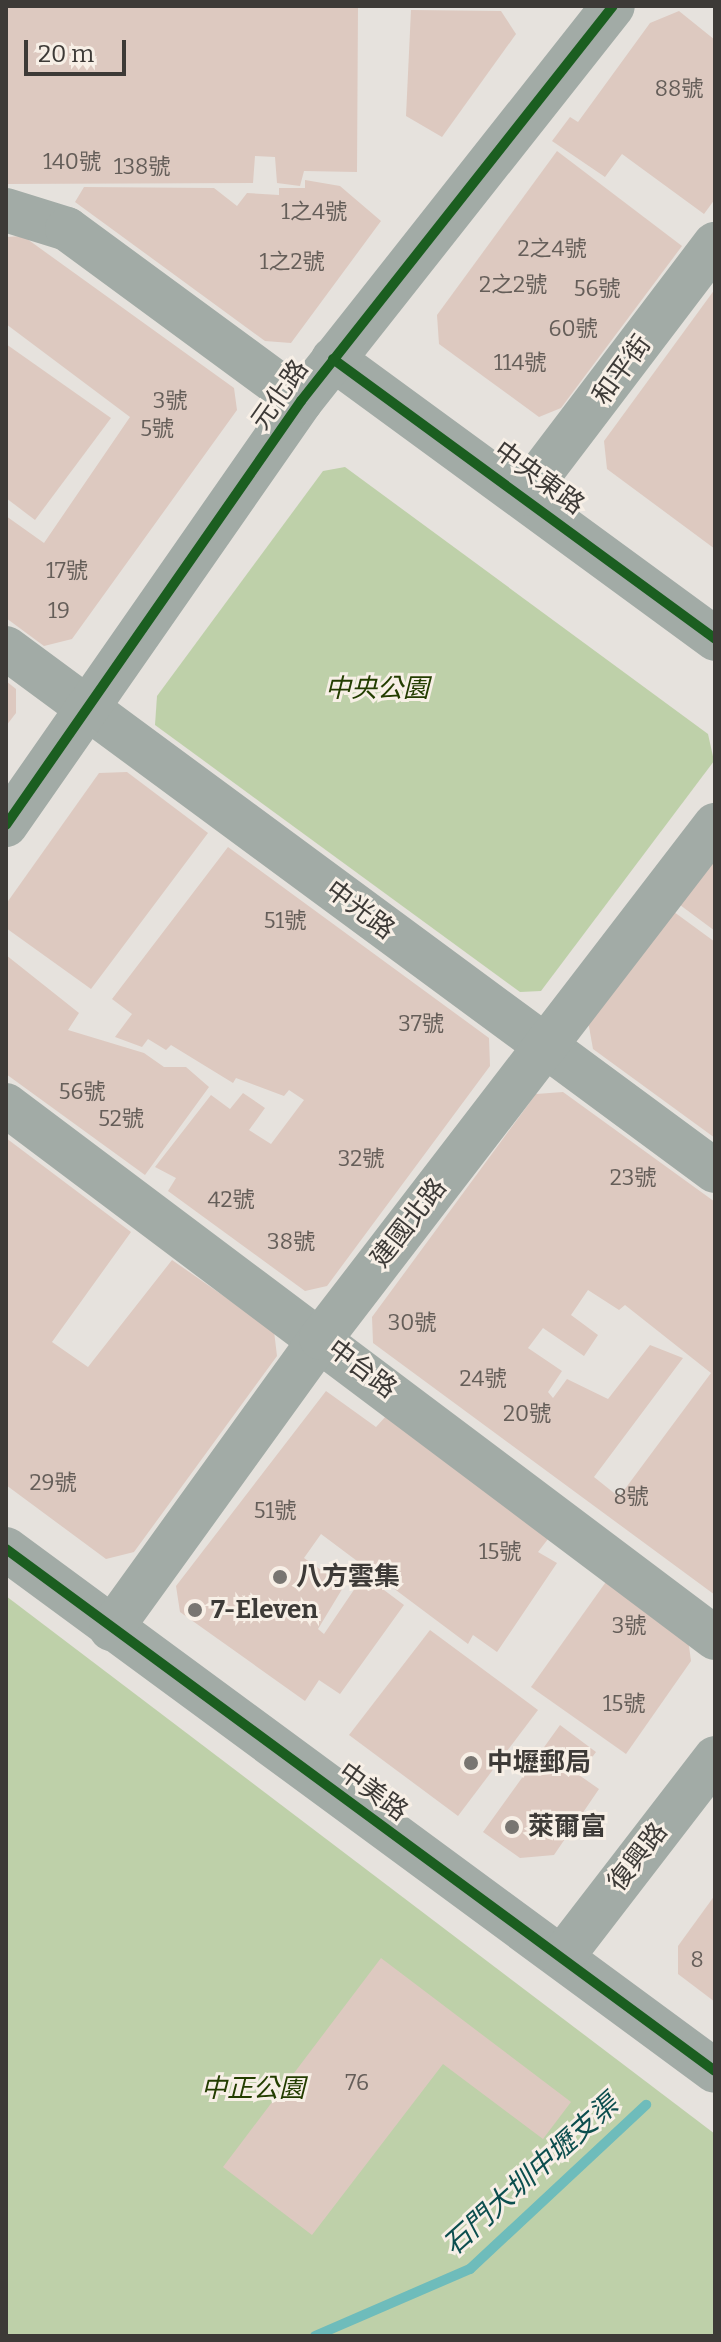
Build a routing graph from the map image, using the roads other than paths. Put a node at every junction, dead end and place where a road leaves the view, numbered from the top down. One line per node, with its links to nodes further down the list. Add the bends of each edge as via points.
1 (613, 6): 4 (street, 元化路)
2 (6, 210): 5 (street, via 67,229)
3 (715, 244): 6 (street, 和平街)
4 (333, 359): 5 (street, 元化路); 6 (street, 中央東路)
5 (301, 401): 9 (street, 元化路)
6 (525, 494): 7 (street, 中央東路)
7 (715, 639)
8 (6, 648): 9 (street, 中光路)
9 (92, 710): 10 (street, 元化路); 12 (street, 中光路)
10 (6, 825)
11 (715, 825): 12 (street, 建國北路)
12 (544, 1049): 14 (street, 中光路); 15 (street, 建國北路)
13 (6, 1105): 15 (street, 中台路)
14 (715, 1171)
15 (321, 1338): 17 (street, 建國北路); 18 (street, 中台路)
16 (6, 1549): 17 (street, 中美路)
17 (111, 1629): 20 (street, 中美路)
18 (715, 1638)
19 (715, 1758): 20 (street, 復興路)
20 (562, 1957): 21 (street, 中美路)
21 (715, 2071)

